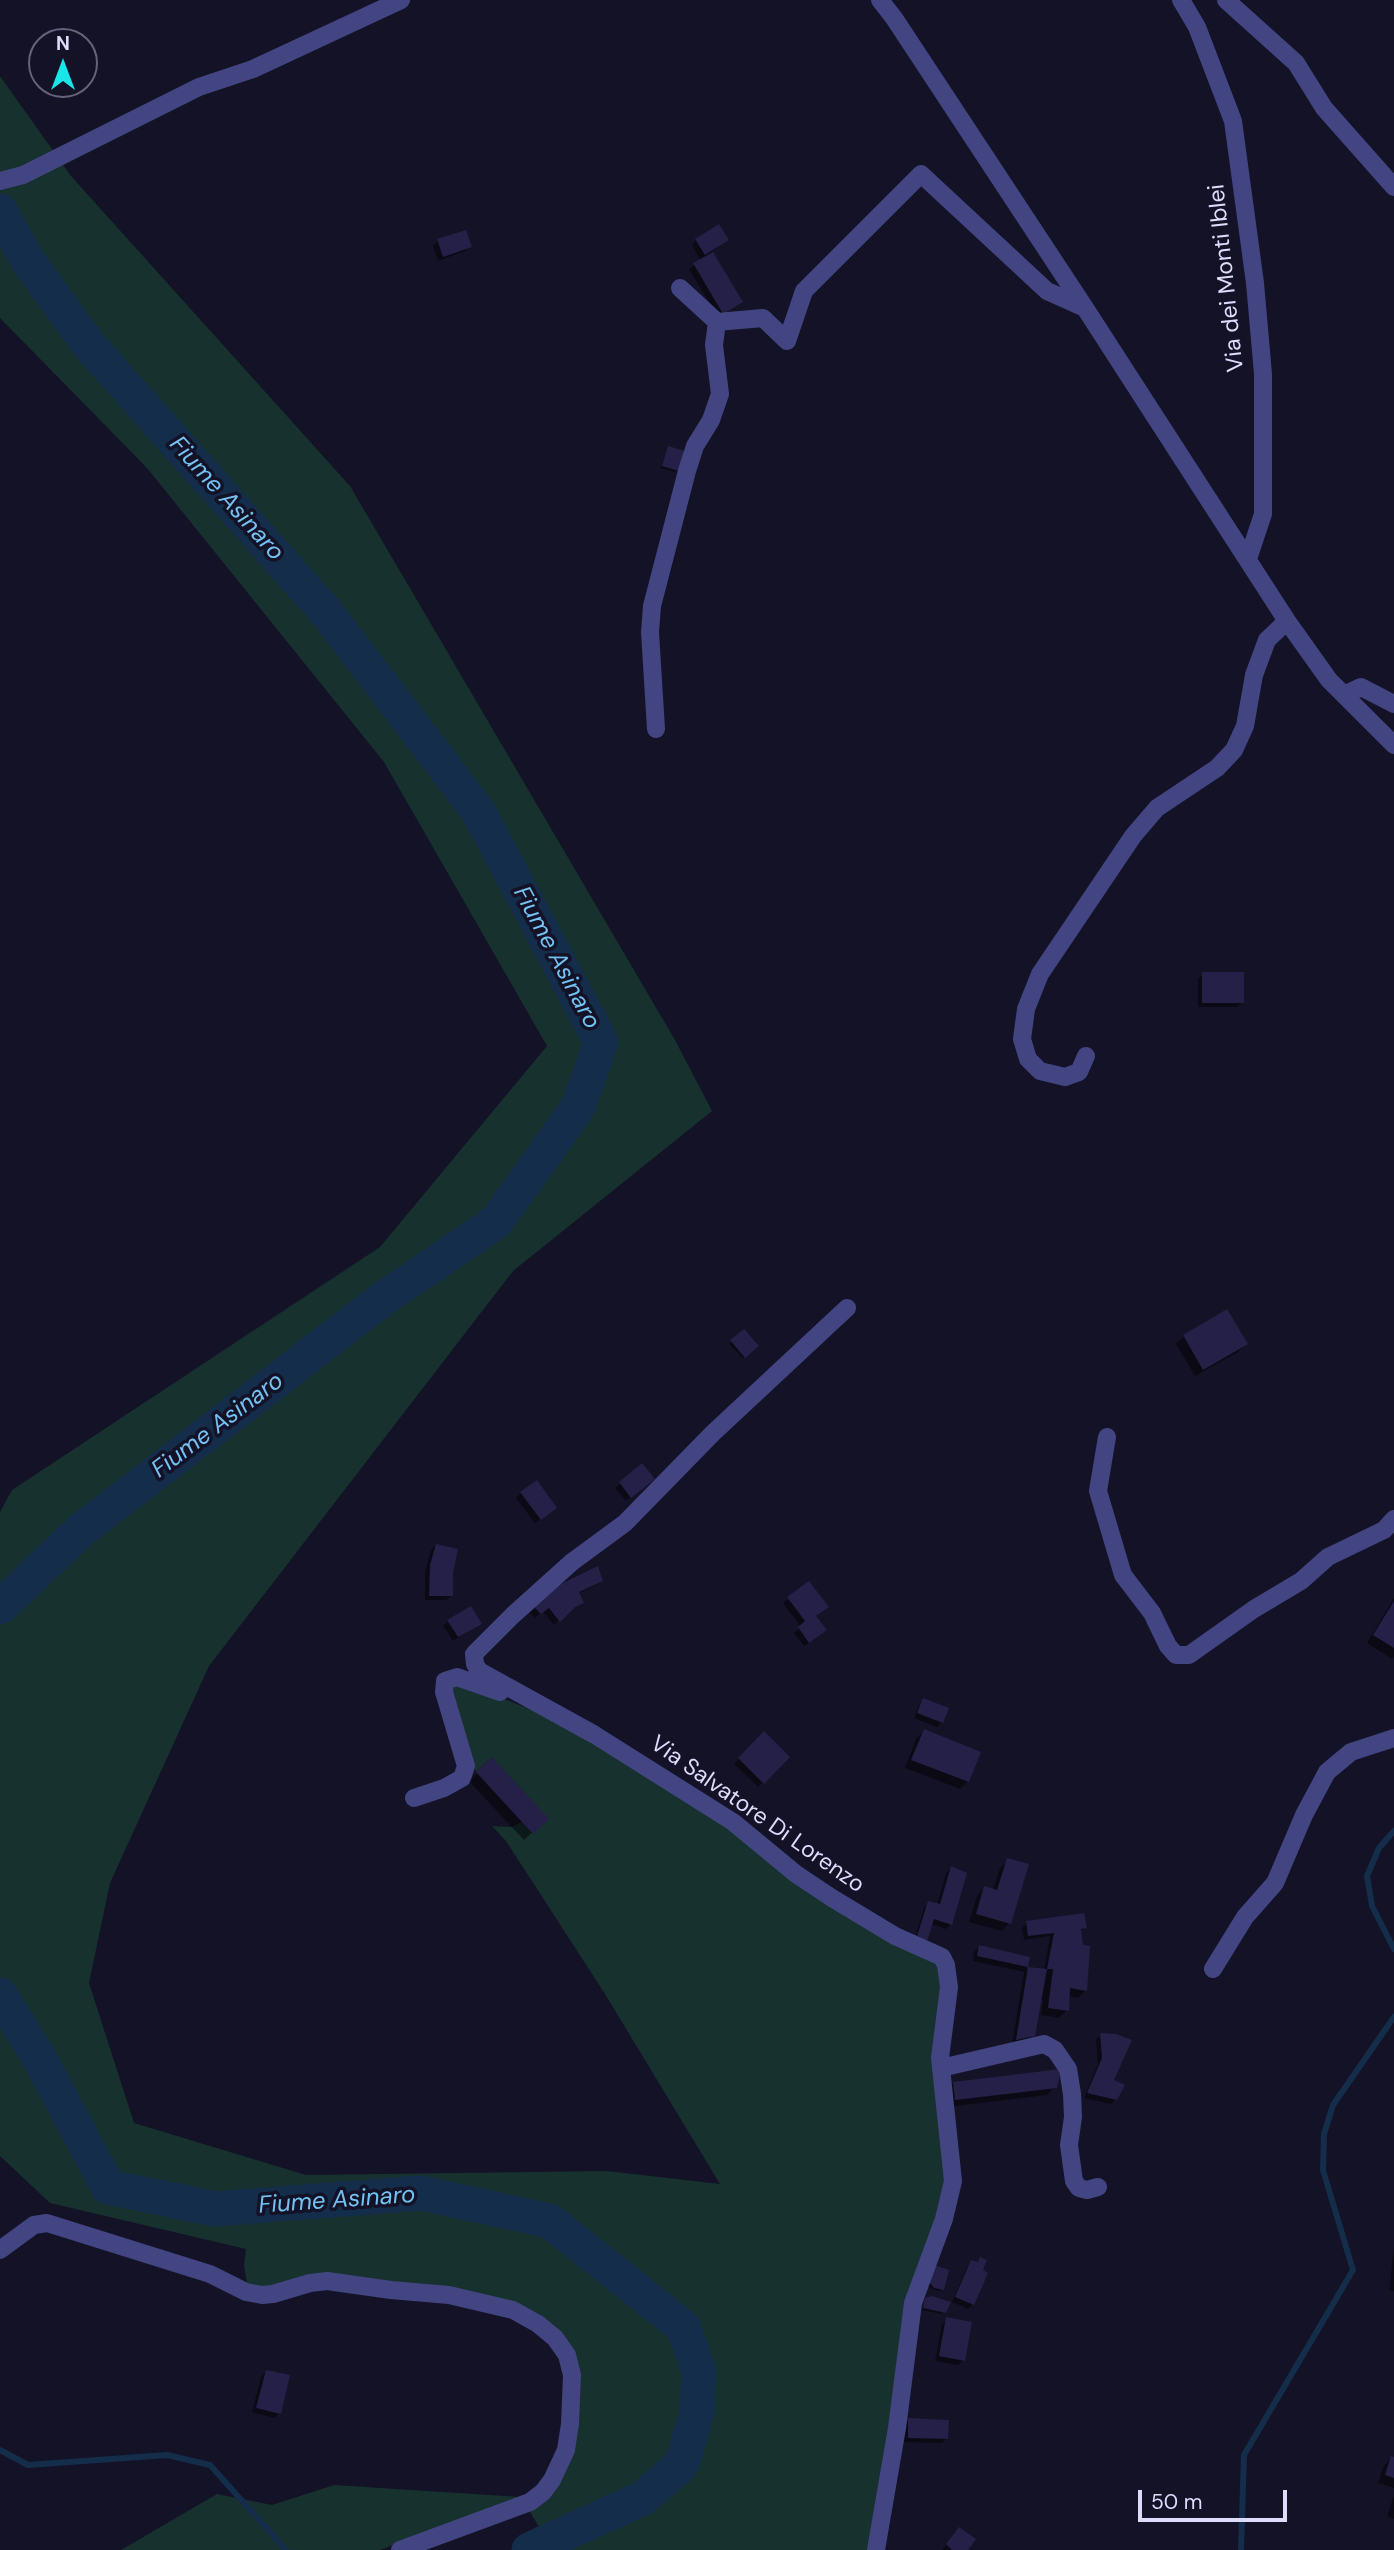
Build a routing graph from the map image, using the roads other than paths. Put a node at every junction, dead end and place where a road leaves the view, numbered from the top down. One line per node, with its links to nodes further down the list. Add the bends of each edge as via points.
1 (401, 0): 5 (street, via 253,69 200,87 23,175)
2 (880, 0): 8 (street)
3 (1181, 0): 10 (street, Via dei Monti Iblei, via 1197,27 1233,121 1255,283 1263,374 1263,514)
4 (1226, 0): 6 (street, via 1296,63 1324,108)
5 (0, 181)
6 (1394, 187)
7 (680, 288): 9 (street)
8 (1085, 308): 9 (street, via 1048,292 921,174 804,291 787,341 763,318); 10 (street)
9 (717, 322): 14 (street, via 714,345 720,394 695,446 652,606)
10 (1248, 559): 11 (street)
11 (1287, 621): 12 (street); 16 (street, via 1267,640 1254,675 1245,726 1234,750 1217,768 1157,808 1040,974 1021,1038 1028,1059 1040,1071 1065,1077 1079,1072)
12 (1344, 695): 13 (street, via 1362,687); 15 (street)
13 (1394, 704)
14 (656, 729)
15 (1394, 745)
16 (1086, 1056)
17 (847, 1308): 20 (street, Via Salvatore Di Lorenzo, via 625,1523 572,1562 474,1654 479,1671)
18 (1107, 1437): 19 (street, via 1098,1492 1123,1575 1176,1655 1189,1655 1301,1581 1328,1557 1384,1530)
19 (1394, 1519)
20 (540, 1706): 22 (street, via 457,1677 445,1681 444,1692 466,1766 462,1778); 24 (street, Via Salvatore Di Lorenzo, via 733,1822 832,1898 895,1937 942,1957 949,1987)
21 (1394, 1738): 23 (street, via 1351,1752 1327,1772 1275,1883 1245,1917)
22 (414, 1798)
23 (1213, 1969)
24 (941, 2068): 25 (street, via 1044,2044 1055,2050 1068,2069 1072,2094 1069,2145 1074,2181 1079,2188); 28 (street, Via Salvatore Di Lorenzo, via 953,2181 913,2303)
25 (1098, 2187)
26 (0, 2250): 27 (street, via 34,2225 47,2223 210,2274 254,2294 327,2281 449,2294 513,2310 538,2324 567,2355 572,2375 566,2450 552,2480 530,2501)
27 (400, 2550)
28 (876, 2550)

